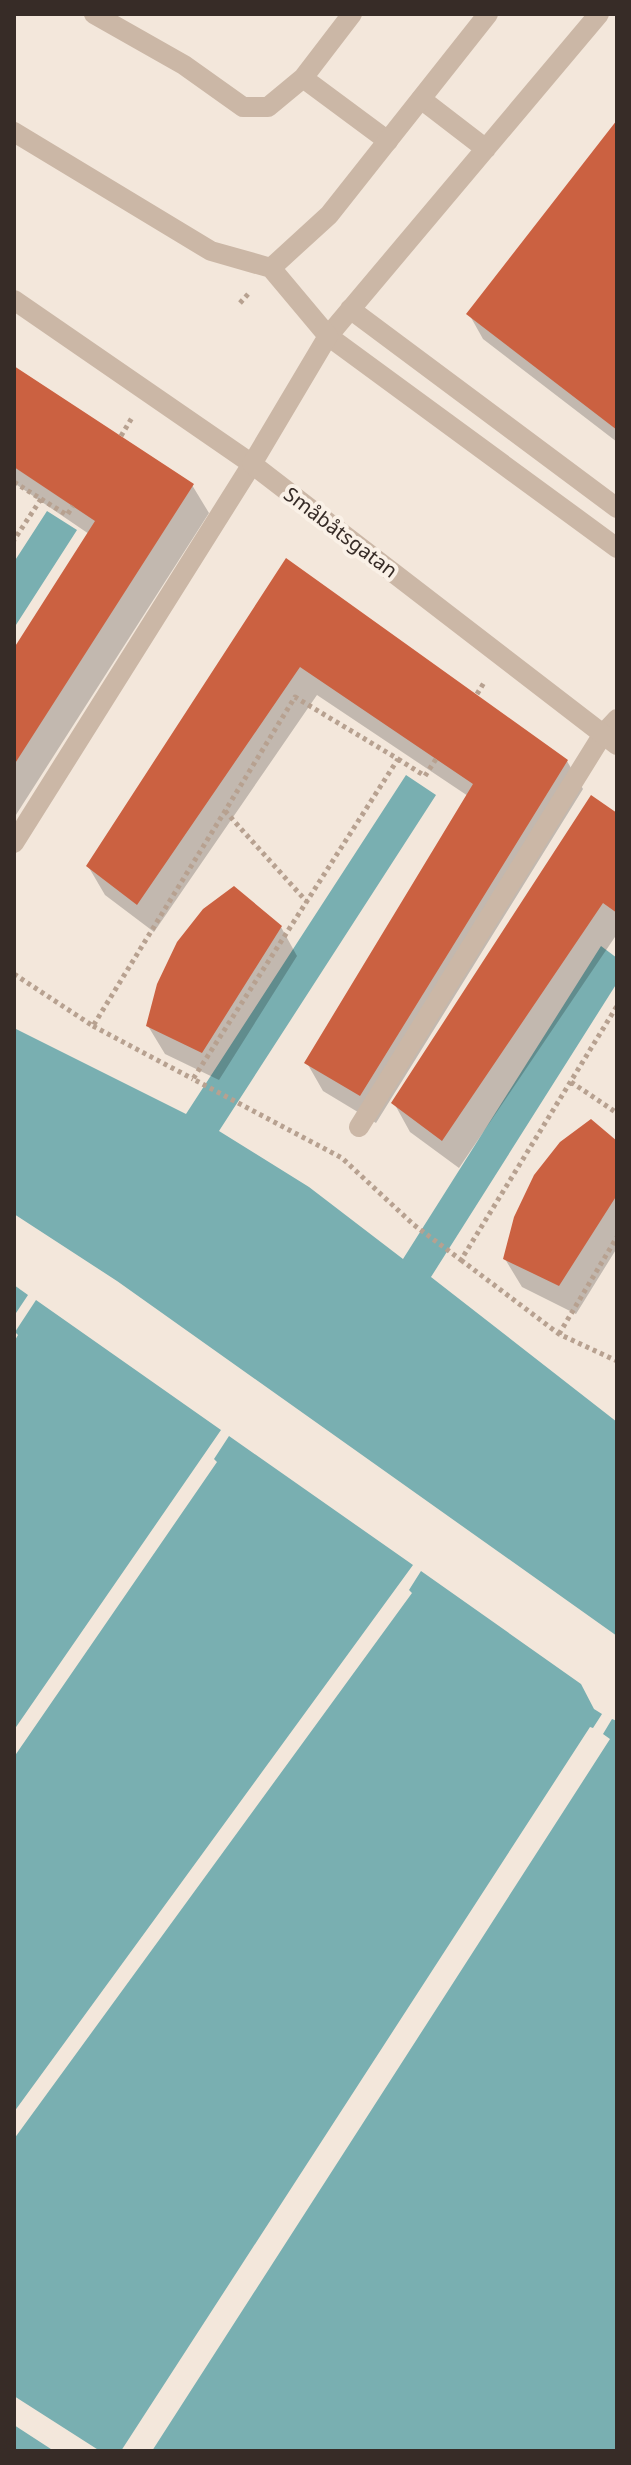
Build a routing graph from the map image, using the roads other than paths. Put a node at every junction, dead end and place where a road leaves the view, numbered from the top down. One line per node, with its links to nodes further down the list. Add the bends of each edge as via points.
1 (94, 14): 5 (street, via 184,65 243,107 268,107)
2 (352, 14): 5 (street)
3 (488, 14): 6 (street)
4 (599, 14): 9 (street)
5 (303, 78): 8 (street)
6 (421, 99): 8 (street); 9 (street)
7 (14, 132): 10 (street, via 211,251)
8 (388, 141): 10 (street, via 329,215)
9 (486, 149): 12 (street)
10 (271, 268): 13 (street)
11 (14, 300): 14 (street, Småbåtsgatan)
12 (350, 309): 13 (street); 15 (street)
13 (328, 336): 14 (street); 16 (street)
14 (252, 464): 17 (street, Småbåtsgatan); 18 (street)
15 (617, 508)
16 (617, 548)
17 (612, 732): 19 (street)
18 (14, 843)
19 (359, 1127)

